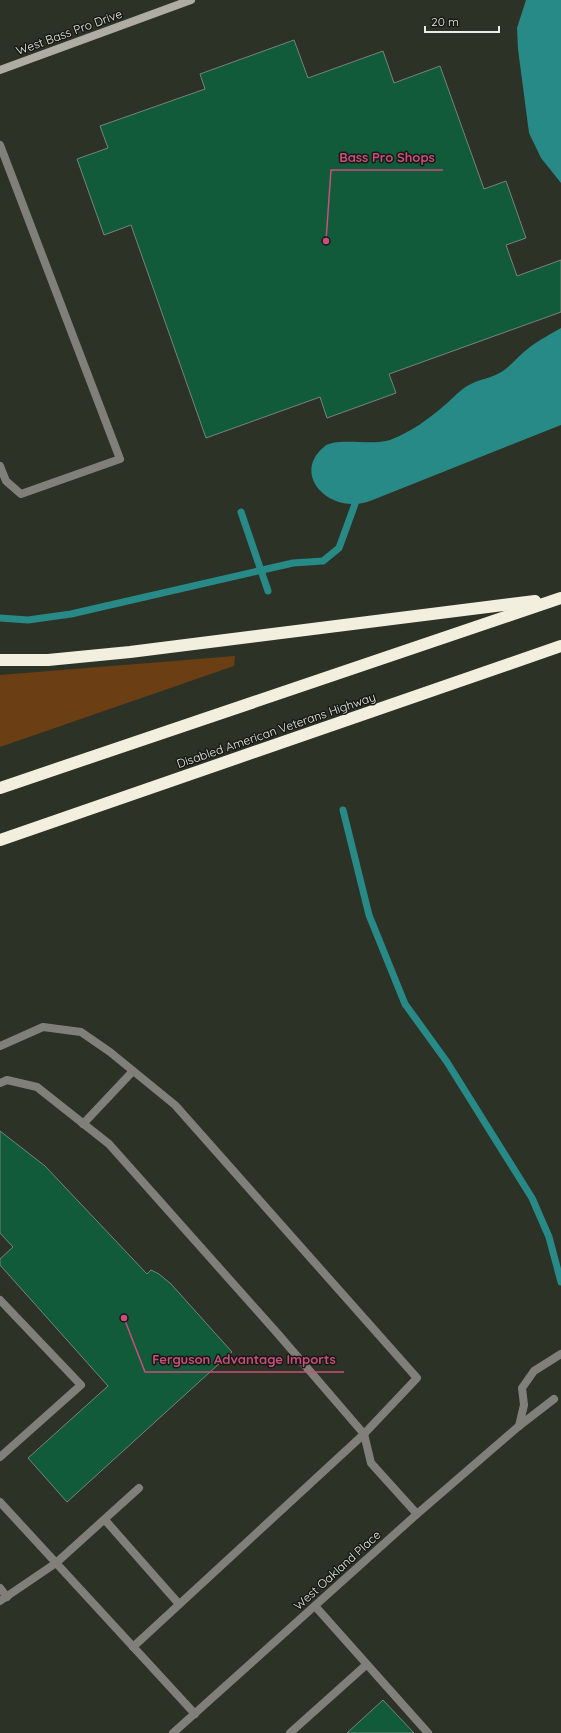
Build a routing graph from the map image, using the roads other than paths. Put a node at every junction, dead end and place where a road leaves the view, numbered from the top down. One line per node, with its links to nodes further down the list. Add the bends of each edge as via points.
1 (191, 0): 2 (street, West Bass Pro Drive)
2 (0, 70)
3 (0, 144): 4 (street, via 120,460 21,494 6,482)
4 (0, 466)
5 (561, 598): 7 (highway, via 130,652 48,660); 8 (highway)
6 (561, 646): 9 (highway, Disabled American Veterans Highway)
7 (0, 660)
8 (0, 788)
9 (0, 840)
10 (0, 1046): 11 (street, via 43,1027 81,1032)
11 (133, 1071): 13 (street); 18 (street, via 175,1105 417,1378)
12 (0, 1083): 13 (street, via 7,1080 37,1087)
13 (83, 1124): 18 (street, via 108,1144)
14 (0, 1300): 19 (street, via 81,1385)
15 (561, 1354): 17 (street, via 534,1371 522,1388 524,1405)
16 (554, 1399): 17 (street, West Oakland Place)
17 (519, 1426): 22 (street, West Oakland Place)
18 (364, 1434): 22 (street, via 371,1463); 27 (street)
19 (0, 1457)
20 (139, 1488): 23 (street)
21 (0, 1502): 24 (street)
22 (417, 1514): 28 (street, West Oakland Place)
23 (105, 1520): 24 (street); 27 (street)
24 (56, 1563): 26 (street); 29 (street)
25 (0, 1588): 26 (street)
26 (4, 1599)
27 (179, 1604): 29 (street)
28 (315, 1606): 30 (street); 31 (street, West Oakland Place)
29 (133, 1646): 31 (street)
30 (366, 1665): 33 (street); 34 (street)
31 (195, 1714): 32 (street, West Oakland Place)
32 (174, 1733)
33 (290, 1733)
34 (428, 1733)

